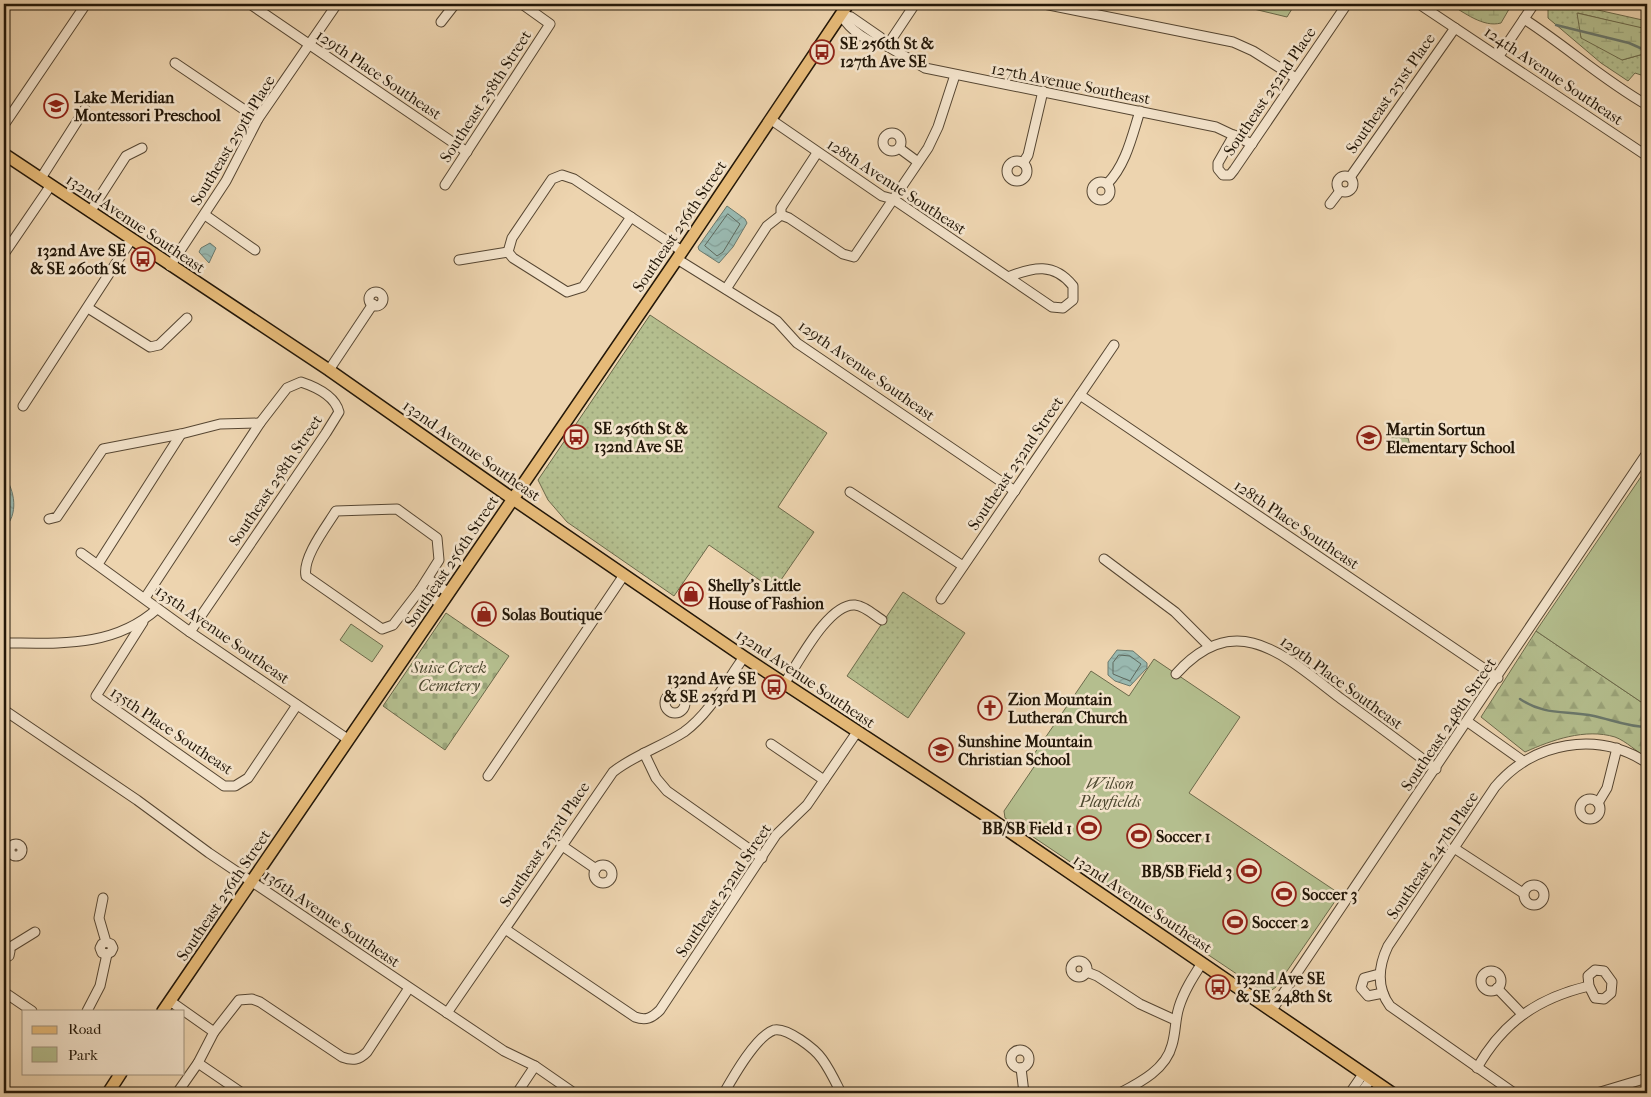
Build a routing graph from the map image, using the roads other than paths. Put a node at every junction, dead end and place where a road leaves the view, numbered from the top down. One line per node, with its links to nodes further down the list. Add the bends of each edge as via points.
1 (86, 4): 28 (street)
2 (250, 4): 16 (street, 129th Place Southeast)
3 (337, 4): 16 (street, Southeast 259th Place)
4 (455, 4): 14 (street)
5 (522, 4): 33 (street, Southeast 258th Street, via 550,24)
6 (848, 4): 12 (main road, Southeast 256th Street)
7 (915, 4): 17 (street)
8 (1044, 4): 21 (street, via 1233,42 1253,50)
9 (1346, 4): 21 (street, Southeast 252nd Place)
10 (1419, 4): 15 (street, 124th Avenue Southeast)
11 (1534, 4): 13 (street)
12 (841, 15): 17 (street, 127th Avenue Southeast, via 852,17); 27 (main road, Southeast 256th Street)
13 (1524, 19): 18 (street); 23 (street)
14 (441, 22)
15 (1454, 28): 18 (street, 124th Avenue Southeast); 44 (street, Southeast 251st Place, via 1351,176 1351,188 1340,191)
16 (309, 44): 26 (street, Southeast 259th Place); 33 (street, 129th Place Southeast)
17 (887, 46): 20 (street, 127th Avenue Southeast, via 925,68)
18 (1499, 56): 36 (street, 124th Avenue Southeast)
19 (175, 63): 26 (street)
20 (955, 75): 22 (street, 127th Avenue Southeast); 37 (street, via 938,127)
21 (1296, 78): 30 (street, Southeast 252nd Place)
22 (1043, 91): 25 (street, 127th Avenue Southeast); 38 (street, via 1028,155)
23 (1647, 105)
24 (85, 109): 39 (street)
25 (1140, 111): 29 (street, 127th Avenue Southeast, via 1216,127); 40 (street, via 1127,150)
26 (258, 119): 46 (street, Southeast 259th Place)
27 (770, 119): 34 (street, 128th Avenue Southeast); 53 (main road, Southeast 256th Street)
28 (4, 125)
29 (1234, 135): 30 (street, 127th Avenue Southeast); 30 (street, Southeast 252nd Place, via 1218,163 1223,175 1230,175)
30 (1252, 144)
31 (142, 148): 45 (street, via 126,156)
32 (899, 148): 37 (street)
33 (467, 152): 42 (street, Southeast 258th Street)
34 (817, 153): 43 (street, 128th Avenue Southeast, via 882,196); 47 (street, via 781,208)
35 (4, 154): 39 (main road, 132nd Avenue Southeast)
36 (1647, 156)
37 (918, 162): 43 (street)
38 (1023, 163)
39 (41, 178): 41 (main road, 132nd Avenue Southeast)
40 (1107, 184)
41 (51, 185): 45 (main road, 132nd Avenue Southeast); 52 (street)
42 (445, 185)
43 (893, 199): 47 (street, via 854,257 843,254); 56 (street, 128th Avenue Southeast)
44 (1330, 204)
45 (90, 212): 49 (main road, 132nd Avenue Southeast)
46 (205, 215): 50 (street); 55 (street, Southeast 259th Place)
47 (781, 216): 57 (street, via 766,226)
48 (630, 217): 51 (street, via 583,287 572,292 562,290); 51 (street, 129th Avenue Southeast, via 574,179 562,175 552,179 512,238); 53 (street, 129th Avenue Southeast)
49 (132, 240): 55 (main road, 132nd Avenue Southeast); 59 (street)
50 (256, 250)
51 (508, 252): 54 (street)
52 (4, 254)
53 (679, 255): 57 (street, 129th Avenue Southeast); 70 (main road, Southeast 256th Street)
54 (459, 260)
55 (170, 266): 62 (main road, 132nd Avenue Southeast)
56 (1008, 277): 56 (street, 128th Avenue Southeast, via 1027,269 1047,268 1073,286 1073,300 1066,307 1056,308)
57 (726, 289): 68 (street, 129th Avenue Southeast, via 777,321 797,343)
58 (372, 304): 62 (street)
59 (88, 308): 60 (street, via 150,347 159,345); 64 (street)
60 (188, 318)
61 (1114, 345): 63 (street, Southeast 252nd Street)
62 (329, 370): 70 (main road, 132nd Avenue Southeast)
63 (1080, 395): 68 (street, Southeast 252nd Street); 91 (street, 128th Place Southeast)
64 (23, 406)
65 (260, 423): 66 (street, via 220,424); 80 (street, Southeast 258th Street); 86 (street, Southeast 258th Street, via 287,388 301,382 313,386 337,403 339,412)
66 (181, 434): 71 (street, via 103,449 57,517); 74 (street)
67 (1647, 453): 91 (street, Southeast 248th Street)
68 (1015, 490): 75 (street, Southeast 252nd Street)
69 (850, 492): 75 (street)
70 (513, 499): 76 (main road, 132nd Avenue Southeast); 79 (main road, Southeast 256th Street)
71 (49, 519)
72 (81, 552): 74 (street, 135th Avenue Southeast)
73 (1104, 559): 88 (street, via 1175,612)
74 (98, 564): 80 (street, 135th Avenue Southeast)
75 (963, 566): 81 (street, Southeast 252nd Street)
76 (624, 576): 89 (main road, 132nd Avenue Southeast); 106 (street)
77 (428, 579): 78 (street); 78 (street, via 439,560 438,538 397,509 336,511 304,570 306,576 382,629 393,625); 79 (street)
78 (420, 590): 82 (street)
79 (449, 593): 82 (main road, Southeast 256th Street)
80 (145, 598): 83 (street, 135th Avenue Southeast)
81 (940, 599)
82 (441, 604): 99 (main road, Southeast 256th Street)
83 (158, 609): 85 (street); 86 (street, 135th Avenue Southeast)
84 (882, 620): 92 (street, via 852,605 830,616)
85 (143, 622): 87 (street, via 84,643); 93 (street, 135th Place Southeast, via 96,696 224,786 230,787 248,778)
86 (190, 632): 93 (street, 135th Avenue Southeast)
87 (4, 643)
88 (1209, 646): 90 (street, via 1190,658); 105 (street, 129th Place Southeast, via 1243,642 1268,647)
89 (744, 657): 92 (main road, 132nd Avenue Southeast); 97 (street, Southeast 253rd Place)
90 (1176, 674)
91 (1498, 678): 96 (street, Southeast 248th Street)
92 (784, 684): 98 (main road, 132nd Avenue Southeast)
93 (298, 704): 99 (street, 135th Avenue Southeast)
94 (4, 710): 113 (street, 136th Avenue Southeast)
95 (681, 711): 97 (street)
96 (1468, 722): 103 (street); 105 (street, Southeast 248th Street)
97 (694, 723): 102 (street, Southeast 253rd Place)
98 (857, 732): 107 (street, Southeast 252nd Street); 120 (main road, 132nd Avenue Southeast)
99 (349, 740): 113 (main road, Southeast 256th Street)
100 (771, 744): 107 (street)
101 (1616, 748): 103 (street, via 1584,743 1562,745); 104 (street); 108 (street, via 1607,788)
102 (644, 753): 109 (street, Southeast 253rd Place, via 613,772); 111 (street, via 656,778 667,791)
103 (1523, 761): 110 (street, Southeast 247th Place, via 1495,786)
104 (1647, 763)
105 (1436, 769): 131 (street, Southeast 248th Street)
106 (488, 776)
107 (824, 780): 111 (street, Southeast 252nd Street, via 806,805 782,827)
108 (1598, 803)
109 (561, 845): 112 (street); 116 (street, Southeast 253rd Place)
110 (1454, 848): 114 (street); 122 (street, Southeast 247th Place, via 1388,946 1382,958)
111 (762, 858): 116 (street, Southeast 252nd Street, via 660,1010 651,1017 635,1017)
112 (596, 869)
113 (251, 882): 124 (street, 136th Avenue Southeast); 128 (main road, Southeast 256th Street)
114 (1524, 893)
115 (103, 898): 130 (street, via 99,918 106,942 100,948 107,954 100,986)
116 (505, 929): 132 (street, Southeast 253rd Place)
117 (35, 932): 118 (street)
118 (6, 947): 119 (street, via 9,956)
119 (4, 958)
120 (1202, 963): 131 (main road, 132nd Avenue Southeast); 135 (street, via 1184,993)
121 (1087, 972): 135 (street, via 1147,1008)
122 (1379, 978): 127 (street); 127 (street, via 1364,978 1361,988 1368,996)
123 (1589, 986): 133 (street, via 1562,994)
124 (409, 988): 132 (street, 136th Avenue Southeast); 136 (street, via 361,1058 342,1057 260,1002 245,998 234,1003)
125 (1497, 988): 133 (street)
126 (4, 992): 129 (street)
127 (1383, 993): 140 (street, via 1398,1013)
128 (167, 1006)
129 (31, 1010)
130 (88, 1010)
131 (1272, 1010): 142 (main road, 132nd Avenue Southeast)
132 (447, 1013): 138 (street, 136th Avenue Southeast, via 504,1051)
133 (1522, 1014): 140 (street, via 1487,1050)
134 (185, 1016): 136 (street)
135 (1175, 1020): 152 (street, via 1172,1045 1158,1068 1143,1082)
136 (214, 1032): 137 (street)
137 (198, 1063): 145 (street); 146 (street)
138 (535, 1066): 147 (street); 148 (street, 136th Avenue Southeast)
139 (1021, 1068): 151 (street)
140 (1477, 1068): 156 (street)
141 (120, 1074): 144 (main road)
142 (1367, 1076): 153 (street); 154 (street); 155 (main road, 132nd Avenue Southeast)
143 (1647, 1078): 157 (street)
144 (108, 1093)
145 (177, 1093)
146 (242, 1093)
147 (517, 1093)
148 (574, 1093)
149 (724, 1093): 150 (street, via 756,1045 775,1030 794,1035 821,1057)
150 (841, 1093)
151 (1024, 1093)
152 (1120, 1093)
153 (1350, 1093)
154 (1361, 1093)
155 (1392, 1093)
156 (1514, 1093)
157 (1597, 1093)

